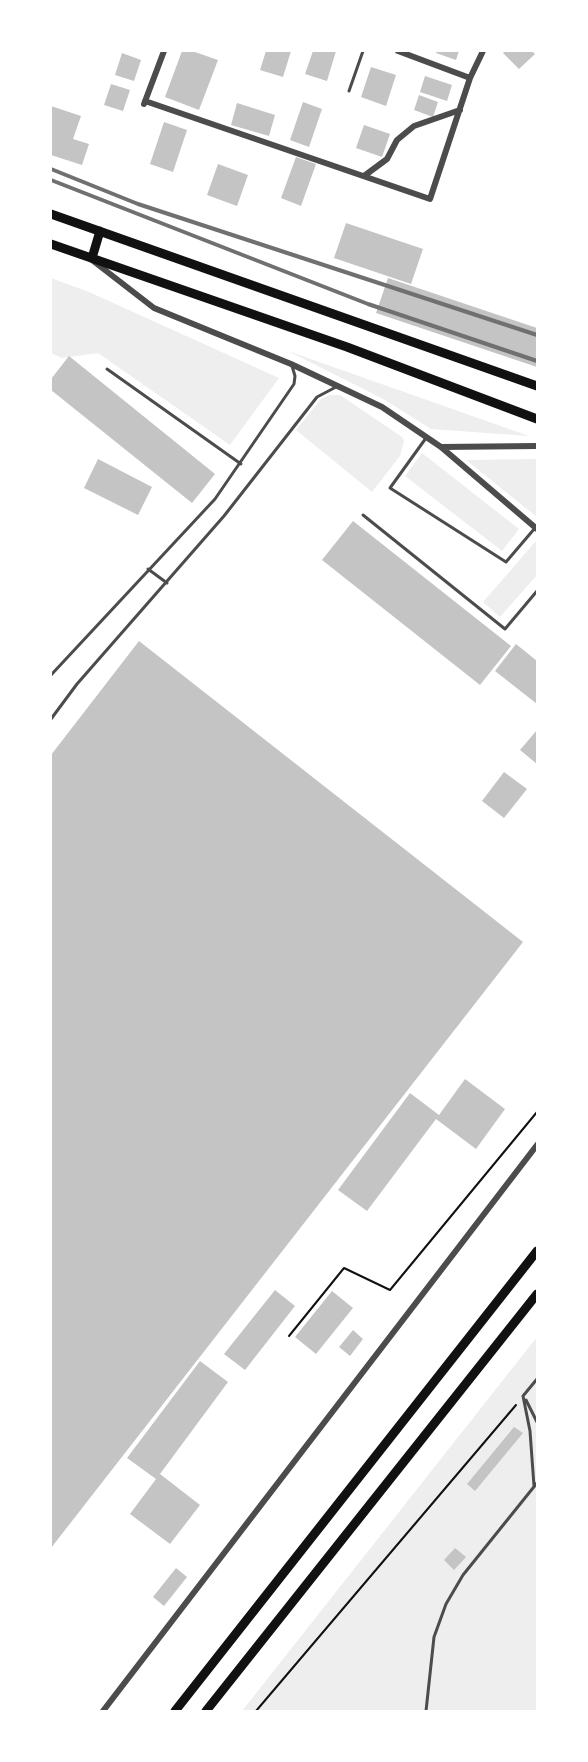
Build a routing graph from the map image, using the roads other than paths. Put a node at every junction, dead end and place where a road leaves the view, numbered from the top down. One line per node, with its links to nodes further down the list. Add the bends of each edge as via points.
1 (164, 51): 8 (street, via 144,103)
2 (363, 51): 6 (lane)
3 (398, 51): 5 (street)
4 (483, 51): 5 (street)
5 (470, 78): 7 (street)
6 (349, 91)
7 (460, 110): 8 (street, via 414,126 397,140 387,159); 8 (street, via 430,199)
8 (364, 176)
9 (51, 214): 10 (highway)
10 (100, 231): 12 (highway); 16 (highway)
11 (51, 244): 12 (highway)
12 (90, 258): 13 (street, via 154,308); 17 (highway)
13 (291, 364): 15 (street); 21 (lane, via 294,384)
14 (107, 369): 21 (lane)
15 (340, 386): 18 (street, via 382,407); 25 (lane, via 317,397)
16 (537, 386)
17 (537, 419)
18 (426, 438): 20 (street); 23 (lane, via 390,488 506,562)
19 (537, 446): 20 (street)
20 (441, 447): 23 (street)
21 (241, 464): 24 (lane, via 215,499)
22 (363, 515): 26 (lane, via 505,629)
23 (536, 528)
24 (148, 569): 25 (lane); 27 (lane)
25 (167, 583): 28 (lane)
26 (537, 591)
27 (51, 675)
28 (51, 719)
29 (537, 1144): 36 (street)
30 (537, 1251): 37 (highway)
31 (537, 1294): 38 (highway)
32 (537, 1379): 33 (lane)
33 (523, 1396): 34 (lane); 35 (lane)
34 (537, 1422)
35 (536, 1484): 39 (lane, via 463,1575 446,1604 434,1637)
36 (103, 1711)
37 (175, 1711)
38 (206, 1711)
39 (426, 1711)

